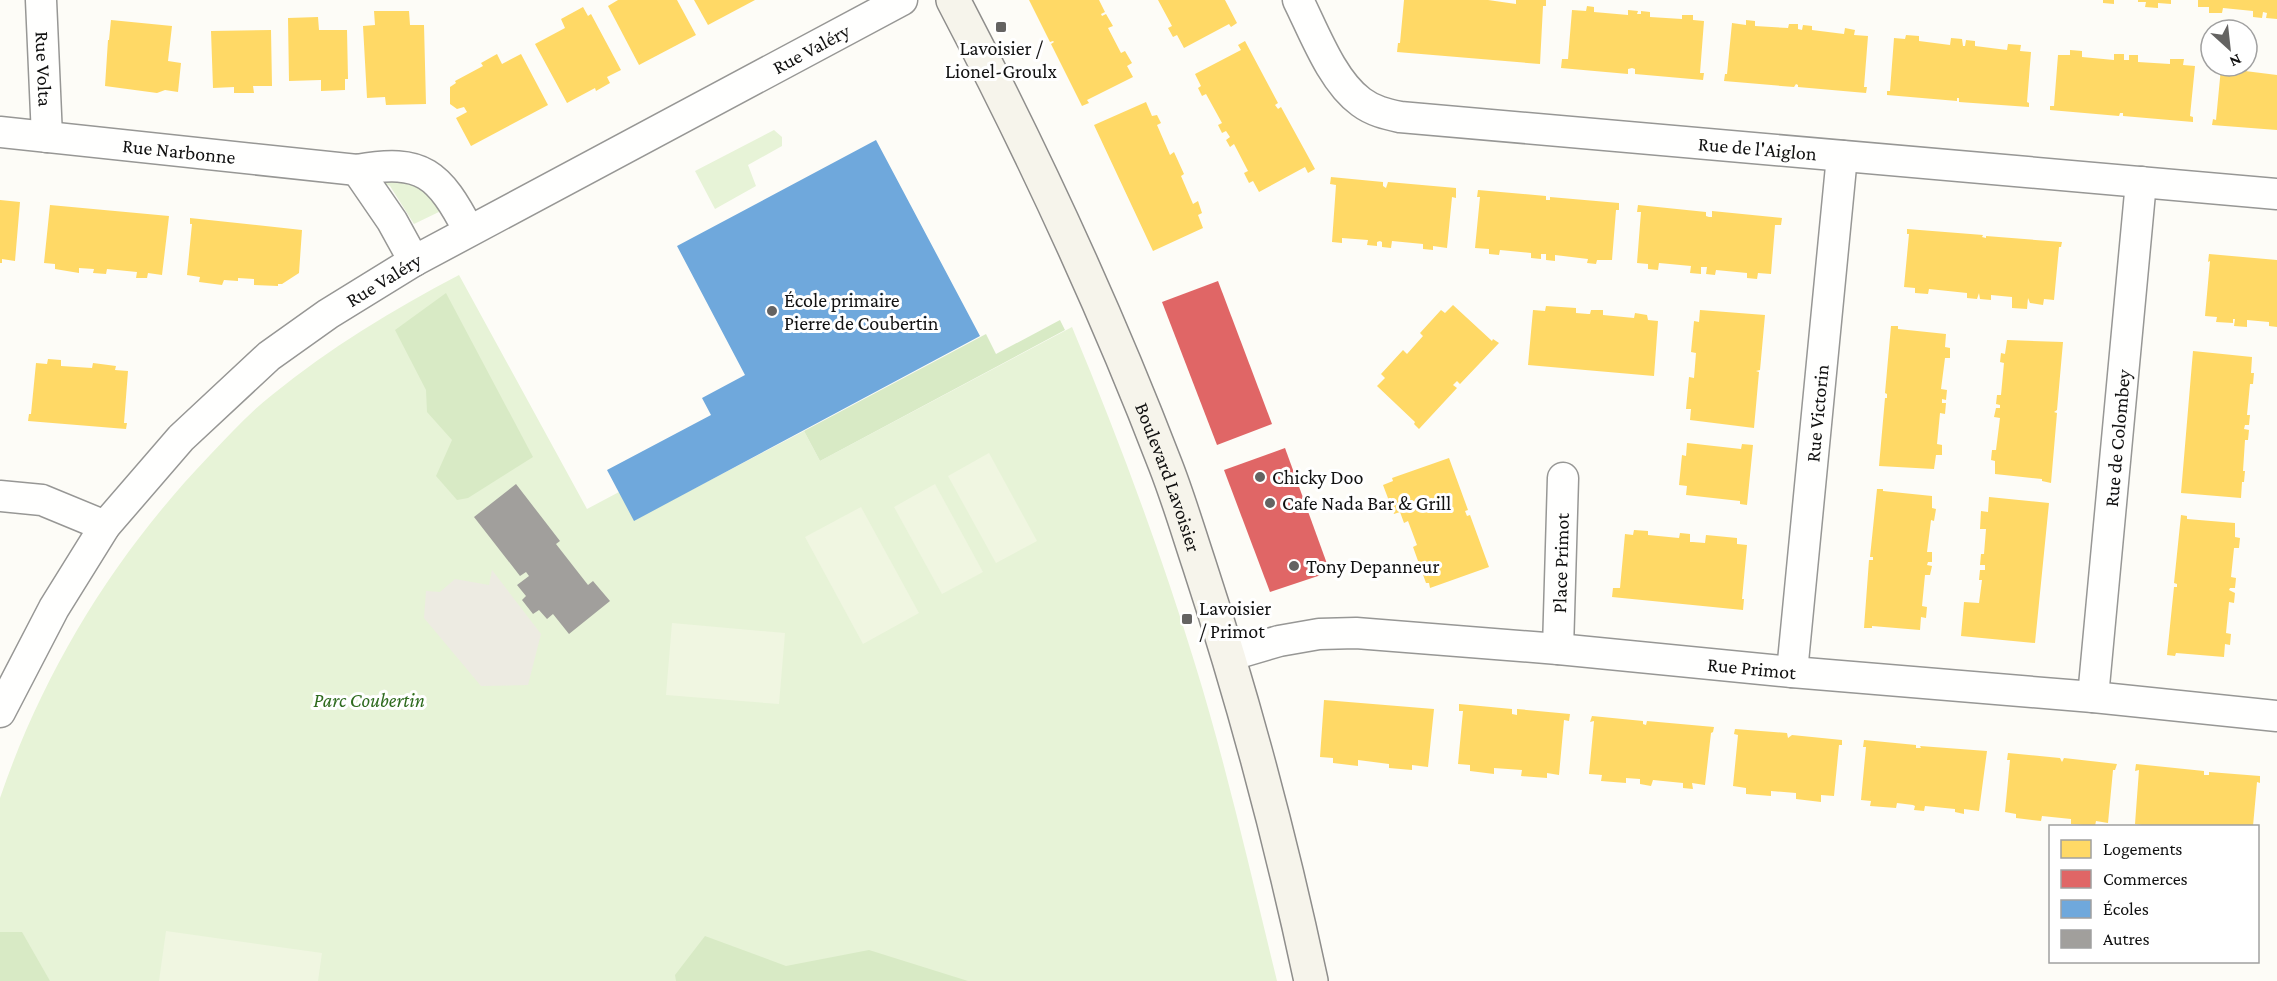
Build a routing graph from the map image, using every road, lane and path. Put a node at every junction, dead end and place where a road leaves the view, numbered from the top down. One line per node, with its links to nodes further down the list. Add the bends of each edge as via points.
1 (41, 0): 6 (street, Rue Volta)
2 (902, 0): 11 (street, Rue Valéry)
3 (953, 0): 17 (street, Boulevard Lavoisier, via 1094,289 1166,467)
4 (1298, 0): 7 (street, Rue de l'Aiglon, via 1346,89 1381,113)
5 (0, 132): 6 (street, Rue Narbonne)
6 (47, 136): 8 (street, Rue Narbonne)
7 (1842, 156): 9 (street, Rue de l'Aiglon); 18 (street, Rue Victorin)
8 (357, 170): 11 (street, Rue Narbonne, via 386,165 418,169 438,183 453,201); 12 (street)
9 (2141, 182): 10 (street, Rue de l'Aiglon); 19 (street, Rue de Colombey)
10 (2277, 194)
11 (469, 231): 12 (street, Rue Valéry)
12 (414, 261): 15 (street, Rue Valéry, via 269,356 181,438)
13 (1563, 478): 16 (street, Place Primot)
14 (0, 496): 15 (street, via 42,500)
15 (105, 526): 20 (street, Rue Valéry, via 54,608)
16 (1558, 649): 17 (street, Rue Primot, via 1356,633 1279,641); 18 (street, Rue Primot)
17 (1228, 656): 22 (street, Boulevard Lavoisier, via 1296,910)
18 (1792, 672): 19 (street, Rue Primot)
19 (2093, 697): 21 (street, Rue Primot)
20 (0, 712)
21 (2277, 716)
22 (1311, 981)

